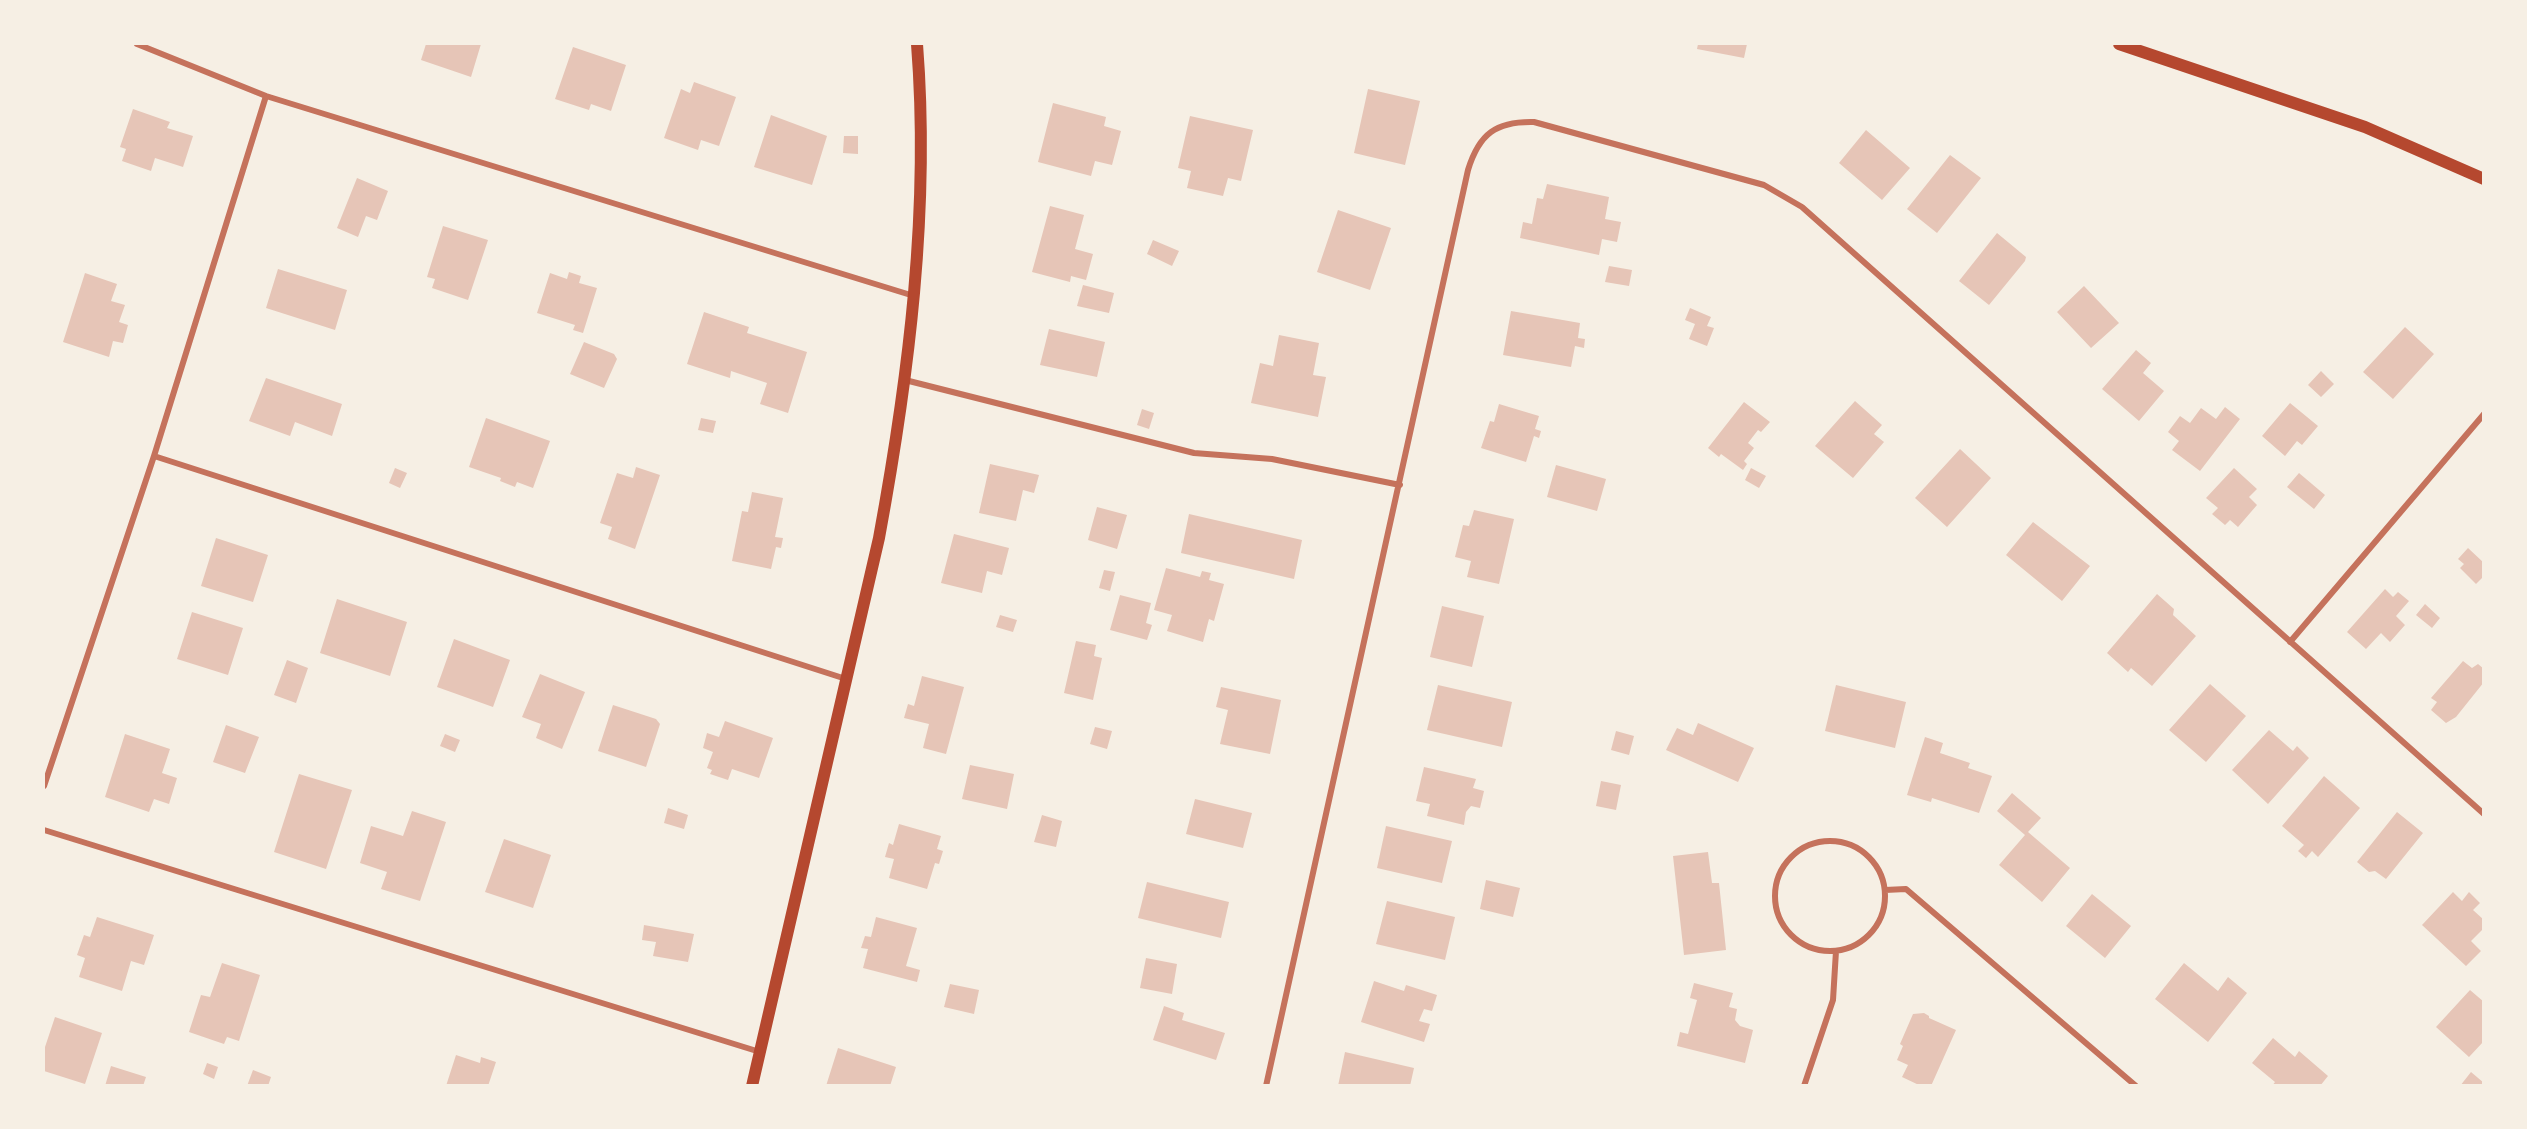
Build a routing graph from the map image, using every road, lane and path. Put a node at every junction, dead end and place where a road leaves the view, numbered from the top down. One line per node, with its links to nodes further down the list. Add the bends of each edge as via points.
1 (137, 44): 4 (street)
2 (917, 44): 6 (main road, via 920,145)
3 (2119, 44): 5 (main road, via 2365,127)
4 (266, 96): 6 (street); 9 (street)
5 (2484, 178)
6 (914, 296): 7 (main road)
7 (905, 380): 10 (street, via 1194,453 1272,459); 12 (main road, via 879,538)
8 (2484, 414): 11 (street)
9 (154, 456): 12 (street); 13 (street)
10 (1400, 485): 11 (street, via 1473,154 1485,137 1500,126 1534,122 1764,184 1802,207); 20 (street)
11 (2290, 642): 14 (street)
12 (846, 679): 18 (main road)
13 (44, 786)
14 (2484, 814)
15 (44, 830): 18 (street)
16 (1886, 890): 17 (street, via 1885,908 1878,924 1853,947); 17 (street, via 1872,860 1844,843 1811,844 1784,865 1775,900 1788,933 1818,951); 22 (street, via 1906,889)
17 (1836, 951): 21 (street, via 1833,1000)
18 (760, 1053): 19 (main road)
19 (752, 1086)
20 (1266, 1086)
21 (1804, 1086)
22 (2136, 1086)

